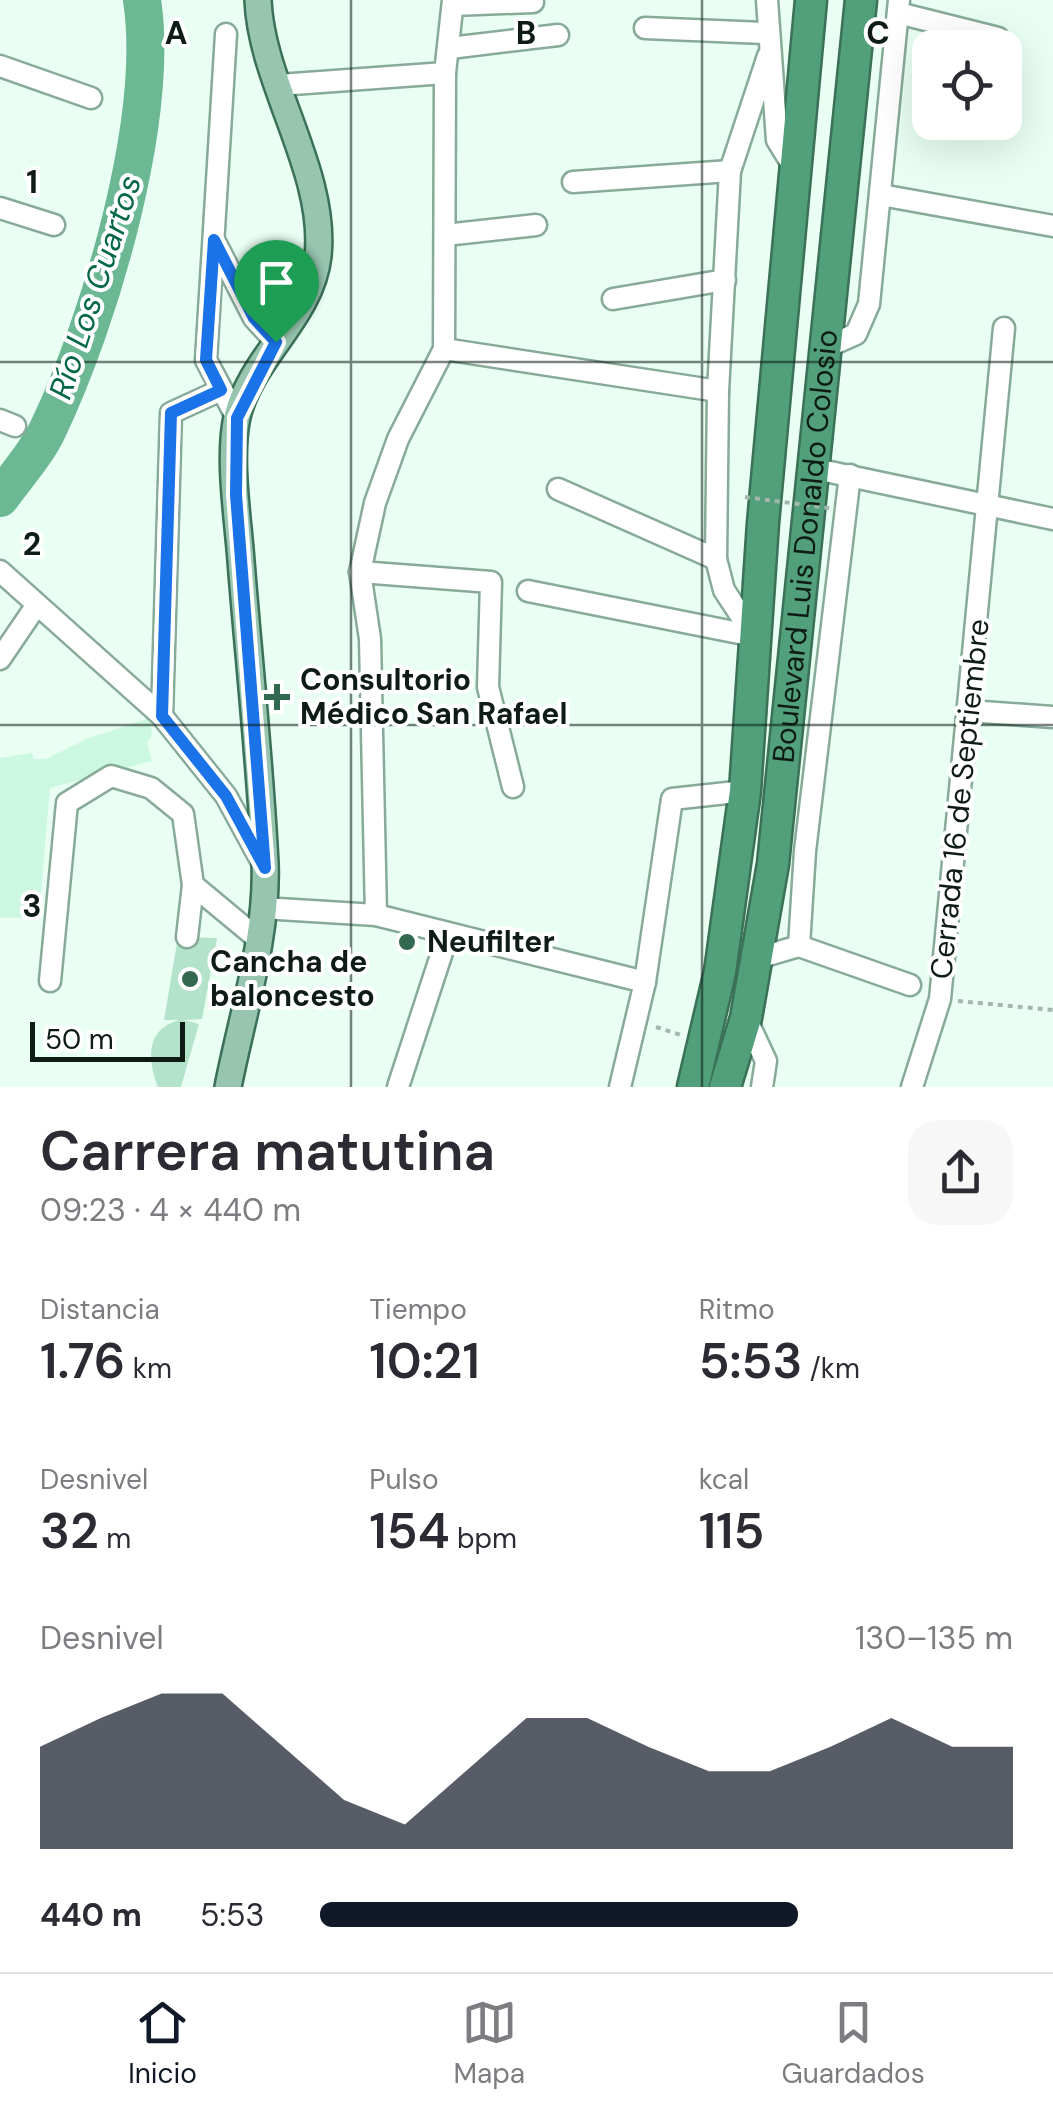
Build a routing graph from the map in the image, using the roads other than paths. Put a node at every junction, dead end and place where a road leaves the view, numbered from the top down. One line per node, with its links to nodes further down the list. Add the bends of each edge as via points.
1 (258, 0): 19 (main road, via 259,32)
2 (767, 0): 12 (street)
3 (811, 0): 21 (highway, Boulevard Luis Donaldo Colosio)
4 (820, 0): 5 (highway, via 824,20 844,21)
5 (851, 0)
6 (861, 0): 32 (highway, Boulevard Luis Donaldo Colosio)
7 (533, 2): 8 (street)
8 (453, 3): 15 (street)
9 (899, 6): 11 (street); 24 (street)
10 (645, 28): 12 (street)
11 (973, 30)
12 (766, 33): 16 (street)
13 (226, 34): 30 (street)
14 (558, 35): 15 (street)
15 (450, 48): 18 (street)
16 (768, 56): 21 (street, via 777,140); 22 (street)
17 (0, 66): 20 (street)
18 (446, 73): 19 (street); 29 (street)
19 (279, 84): 36 (main road, via 313,203 318,255 306,299)
20 (91, 98)
21 (793, 166): 31 (highway, Boulevard Luis Donaldo Colosio)
22 (730, 171): 23 (street); 33 (street)
23 (573, 182)
24 (881, 195): 26 (street); 38 (street, via 870,304 856,334)
25 (0, 208): 27 (street)
26 (1052, 223)
27 (54, 224)
28 (536, 225): 29 (street)
29 (444, 235): 37 (street)
30 (214, 240): 36 (street, via 254,318); 39 (street, via 206,360)
31 (785, 259): 32 (highway, via 796,244 815,102 821,93 834,94 842,100 826,247); 52 (highway, Boulevard Luis Donaldo Colosio)
32 (834, 264): 38 (highway, Boulevard Luis Donaldo Colosio)
33 (724, 280): 34 (street); 40 (street)
34 (613, 299)
35 (1004, 328): 45 (street, Cerrada 16 de Septiembre)
36 (276, 342): 41 (main road)
37 (444, 349): 40 (street); 49 (street, via 398,438)
38 (822, 349): 42 (highway, Boulevard Luis Donaldo Colosio)
39 (221, 390): 41 (street); 55 (street, via 171,413)
40 (718, 392): 47 (street)
41 (237, 418): 60 (main road, via 236,495)
42 (811, 468): 43 (street); 59 (highway, Boulevard Luis Donaldo Colosio)
43 (850, 475): 45 (street); 59 (street)
44 (558, 489): 47 (street)
45 (988, 507): 46 (street); 54 (street, Cerrada 16 de Septiembre)
46 (1053, 518)
47 (716, 559): 52 (street, via 724,590)
48 (0, 571): 51 (street)
49 (360, 572): 57 (street, via 491,582 488,687); 63 (street, via 370,639)
50 (528, 591): 52 (street)
51 (36, 606): 53 (street); 55 (street)
52 (754, 636): 58 (highway, Boulevard Luis Donaldo Colosio)
53 (0, 659)
54 (969, 710): 56 (street); 79 (street, Cerrada 16 de Septiembre, via 940,999)
55 (162, 716): 60 (street, via 226,796)
56 (1053, 718)
57 (513, 787)
58 (746, 791): 70 (street, via 672,800); 76 (highway, Boulevard Luis Donaldo Colosio, via 720,972)
59 (790, 849): 67 (street); 68 (highway, Boulevard Luis Donaldo Colosio)
60 (265, 868): 62 (main road)
61 (193, 885): 65 (street); 66 (street); 69 (street, via 182,814 151,788 111,776 67,803)
62 (262, 908): 63 (street); 66 (main road)
63 (376, 915): 64 (street)
64 (448, 934): 70 (street); 74 (street)
65 (188, 937)
66 (258, 938): 73 (main road)
67 (799, 946): 68 (street); 71 (street)
68 (758, 958): 72 (highway, Boulevard Luis Donaldo Colosio)
69 (50, 981)
70 (645, 982): 75 (street)
71 (910, 985)
72 (746, 1018): 77 (highway, Boulevard Luis Donaldo Colosio); 78 (street, via 766,1061)
73 (228, 1087)
74 (398, 1087)
75 (620, 1087)
76 (693, 1087)
77 (725, 1087)
78 (762, 1087)
79 (912, 1087)

